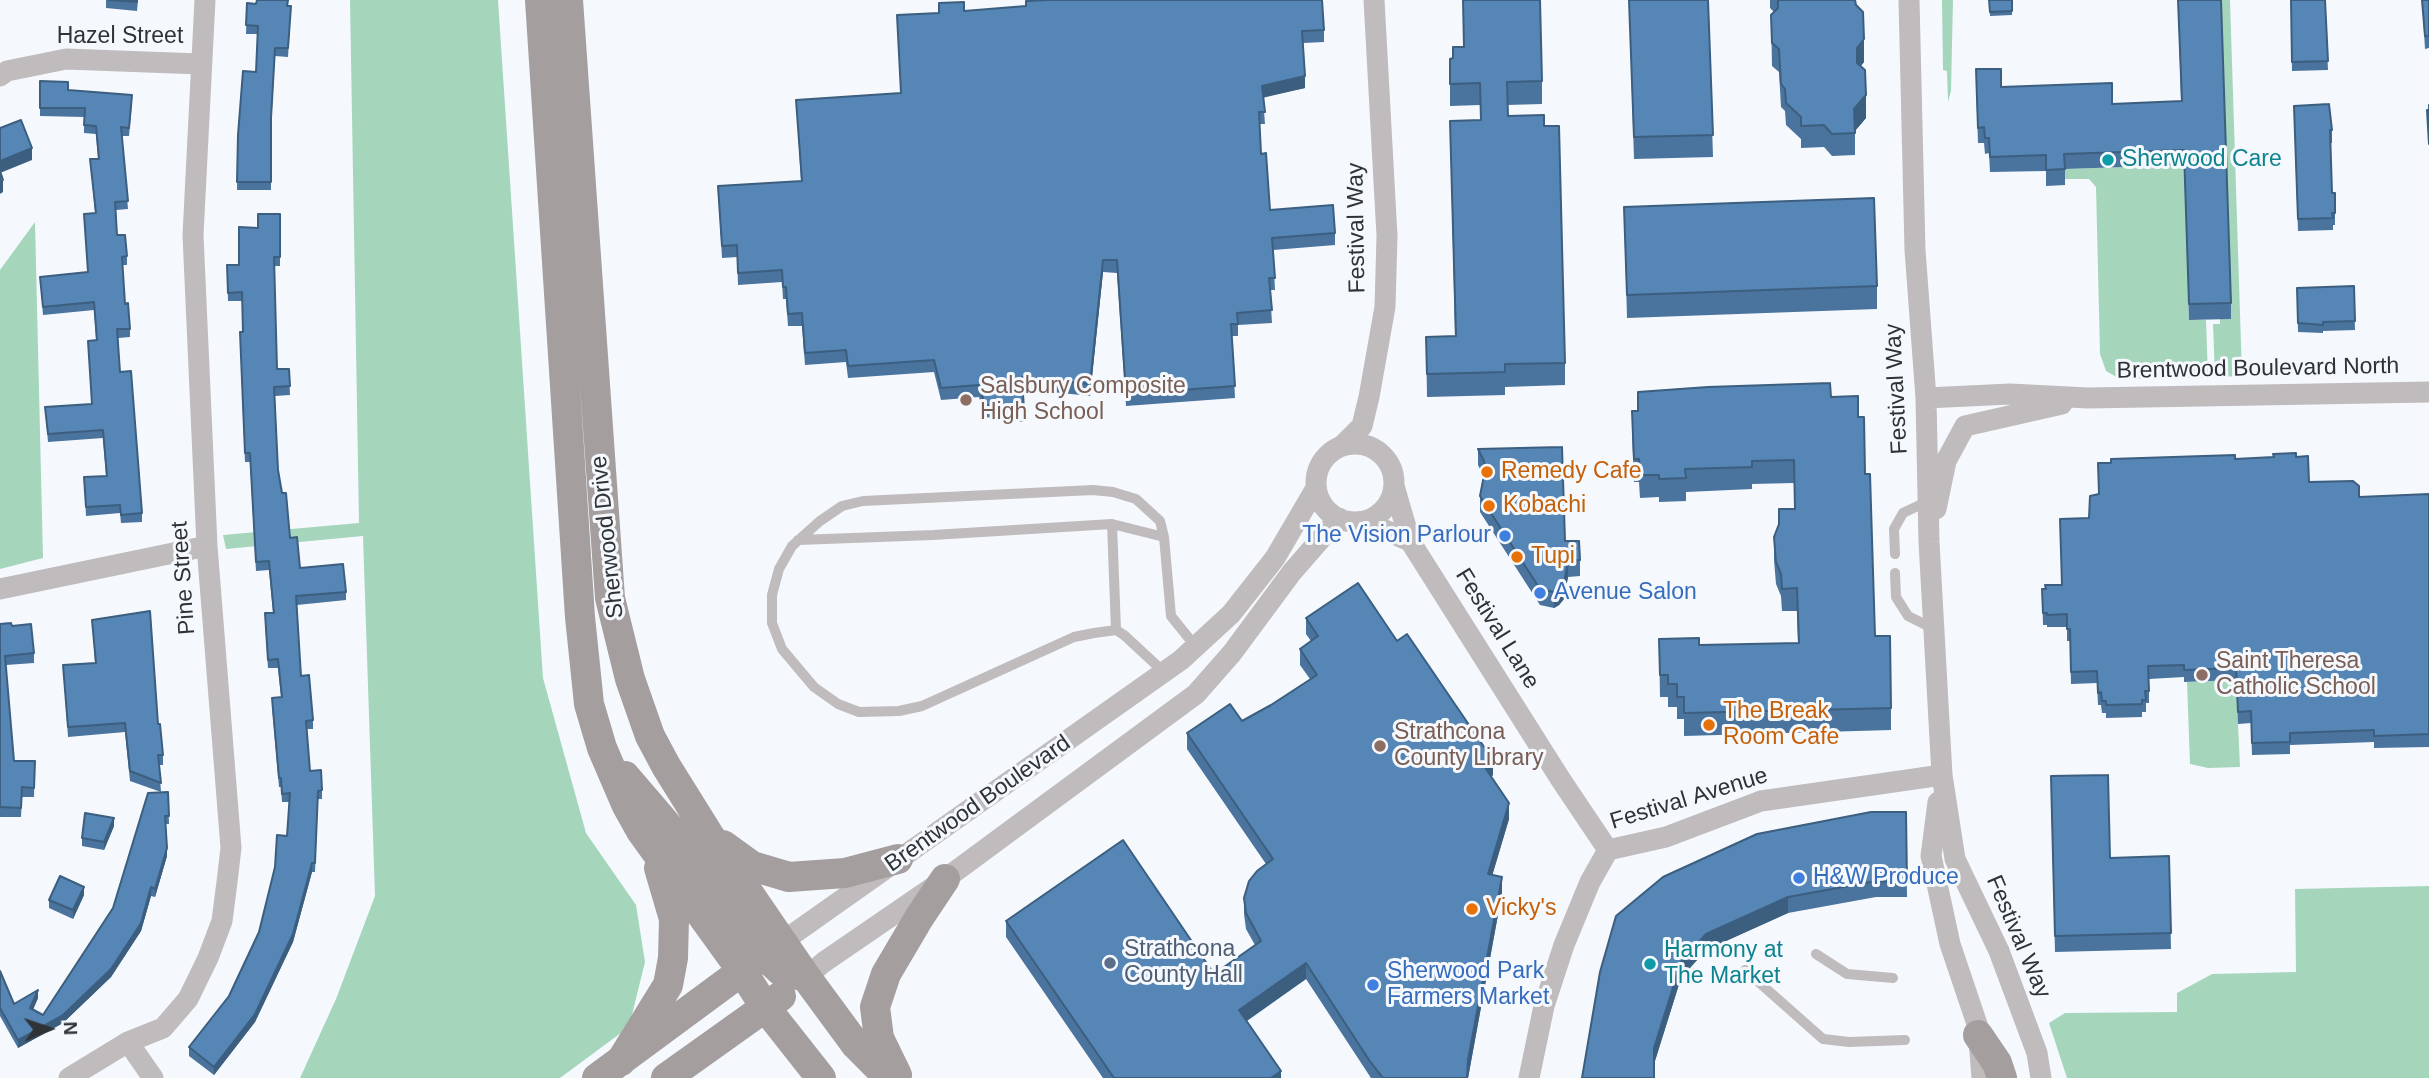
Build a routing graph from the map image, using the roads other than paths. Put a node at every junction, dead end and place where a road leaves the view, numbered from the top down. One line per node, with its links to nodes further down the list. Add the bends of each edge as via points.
1 (205, 0): 6 (street, Pine Street)
2 (540, 0): 30 (main road, Sherwood Drive, via 580,617 589,704)
3 (568, 0): 32 (main road, Sherwood Drive, via 610,597 650,736)
4 (1374, 0): 11 (street, Festival Way, via 1387,236 1385,307 1362,426)
5 (1909, 0): 9 (street, Festival Way, via 1915,250)
6 (200, 64): 7 (street, Hazel Street, via 66,59); 22 (street, Pine Street, via 193,235)
7 (0, 76)
8 (2429, 392): 10 (street, Brentwood Boulevard North)
9 (1926, 398): 10 (street, via 2010,394); 14 (street, Festival Way)
10 (2088, 398): 21 (street, via 1965,426 1946,461)
11 (1342, 446): 12 (street, via 1356,443 1380,452 1389,463); 13 (street, via 1322,462)
12 (1394, 486): 16 (street, via 1384,509); 20 (street, Festival Lane)
13 (1316, 488): 15 (street, via 1328,511); 28 (street, Brentwood Boulevard, via 1275,558 1231,614)
14 (1928, 501): 21 (street, Festival Way); 23 (lane, via 1903,513 1894,529)
15 (1339, 518): 16 (street); 36 (street, Brentwood Boulevard, via 1196,694)
16 (1363, 521): 20 (street)
17 (1112, 524): 18 (lane); 19 (lane); 27 (lane)
18 (1164, 537): 19 (lane, via 1160,521 1136,499 1093,490 863,501 842,506); 28 (lane, via 1171,616)
19 (798, 540): 27 (lane, via 779,569 772,595 772,623 782,649 814,687 859,712 922,706 1074,637)
20 (1410, 541): 34 (street, Festival Lane)
21 (1929, 542): 26 (street, Festival Way)
22 (207, 546): 25 (street); 45 (street, Pine Street, via 231,848 222,921 188,999 163,1028)
23 (1895, 554)
24 (1895, 573): 26 (lane, via 1896,597 1908,616)
25 (0, 589)
26 (1934, 629): 31 (street, Festival Way)
27 (1116, 630): 29 (lane)
28 (1196, 648): 29 (street, Brentwood Boulevard)
29 (1165, 673): 35 (street, Brentwood Boulevard)
30 (602, 748): 33 (main road, Sherwood Drive, via 627,806); 38 (main road, via 673,832)
31 (1942, 775): 34 (street, Festival Avenue, via 1761,801 1665,837); 43 (street, Festival Way, via 1931,856 1950,944); 57 (street, Festival Way, via 1955,859 1999,951 2037,1054)
32 (709, 835): 35 (main road, via 752,866 789,877 845,873); 38 (main road, Sherwood Drive)
33 (653, 848): 38 (main road, Sherwood Drive); 46 (main road, via 674,919 673,958 668,985)
34 (1608, 850): 54 (street, Festival Avenue, via 1564,946 1544,1006)
35 (898, 859): 38 (street, Brentwood Boulevard)
36 (945, 879): 40 (street, Brentwood Boulevard); 53 (main road, via 886,974 876,1007 879,1038)
37 (1816, 954): 41 (lane, via 1847,974)
38 (763, 956): 40 (main road, Sherwood Drive); 42 (main road, Sherwood Drive); 46 (main road, Brentwood Boulevard)
39 (1745, 970): 44 (lane, via 1823,1039)
40 (806, 977): 42 (main road, Brentwood Boulevard); 52 (main road, Sherwood Drive, via 856,1045)
41 (1893, 978)
42 (765, 1007): 50 (main road, Brentwood Boulevard); 51 (main road, Sherwood Drive)
43 (1978, 1035): 55 (street, Festival Way); 56 (main road)
44 (1905, 1040)
45 (128, 1042): 47 (street, Pine Street); 48 (street)
46 (621, 1060): 49 (main road, Brentwood Boulevard)
47 (69, 1078)
48 (153, 1078)
49 (597, 1078)
50 (666, 1078)
51 (821, 1078)
52 (889, 1078)
53 (899, 1078)
54 (1529, 1078)
55 (1982, 1078)
56 (2002, 1078)
57 (2041, 1078)

